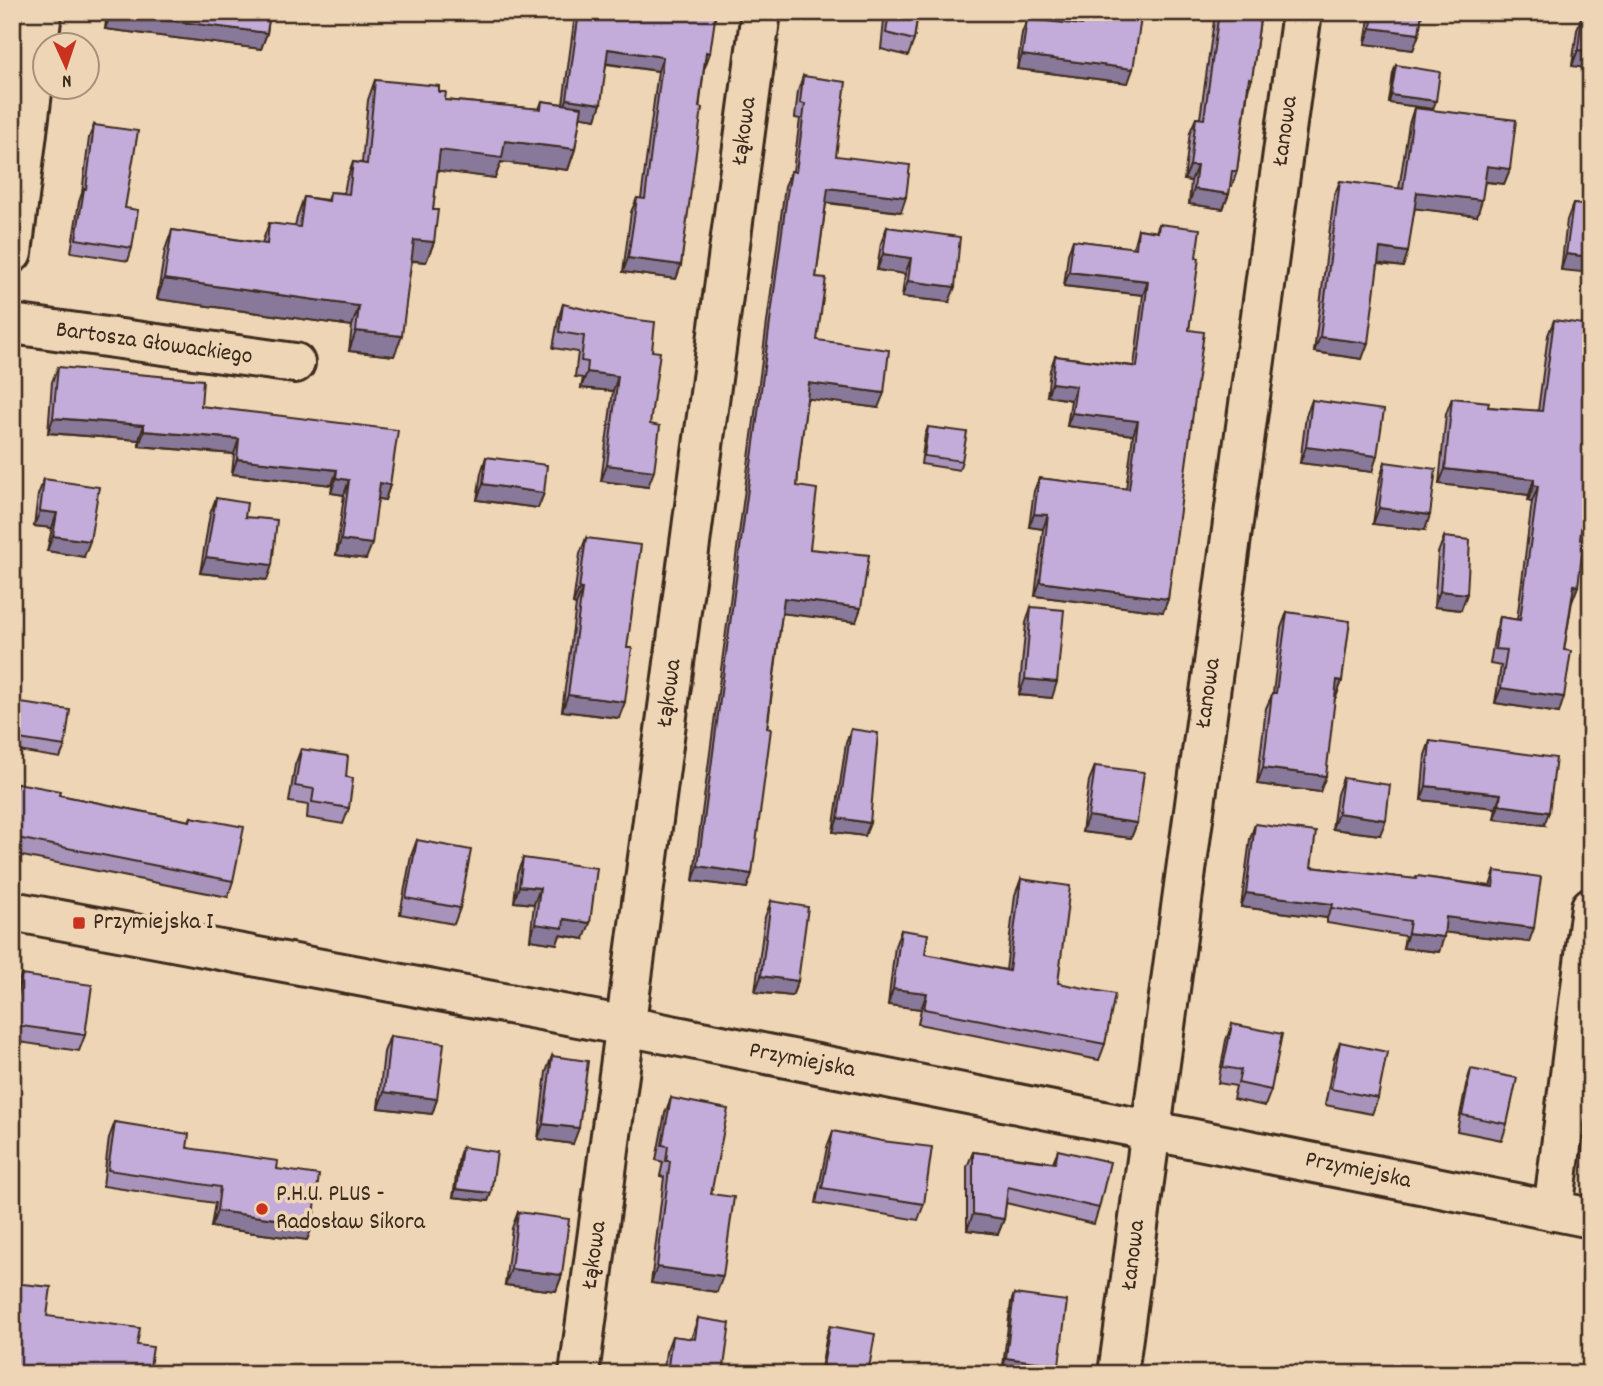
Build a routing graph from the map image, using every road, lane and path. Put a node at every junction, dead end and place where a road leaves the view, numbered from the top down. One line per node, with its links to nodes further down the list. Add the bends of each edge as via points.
1 (42, 12): 4 (street)
2 (761, 12): 9 (street, Łąkowa)
3 (1302, 12): 10 (street, Łanowa)
4 (12, 253)
5 (12, 324): 6 (street, Bartosza Głowackiego)
6 (295, 363)
7 (1591, 908): 11 (street)
8 (12, 911): 9 (street, Przymiejska)
9 (625, 1026): 10 (street, Przymiejska); 13 (street, Łąkowa)
10 (1150, 1129): 11 (street, Przymiejska); 14 (street, Łanowa)
11 (1553, 1211): 12 (street, Przymiejska)
12 (1591, 1218)
13 (579, 1374)
14 (1118, 1374)

